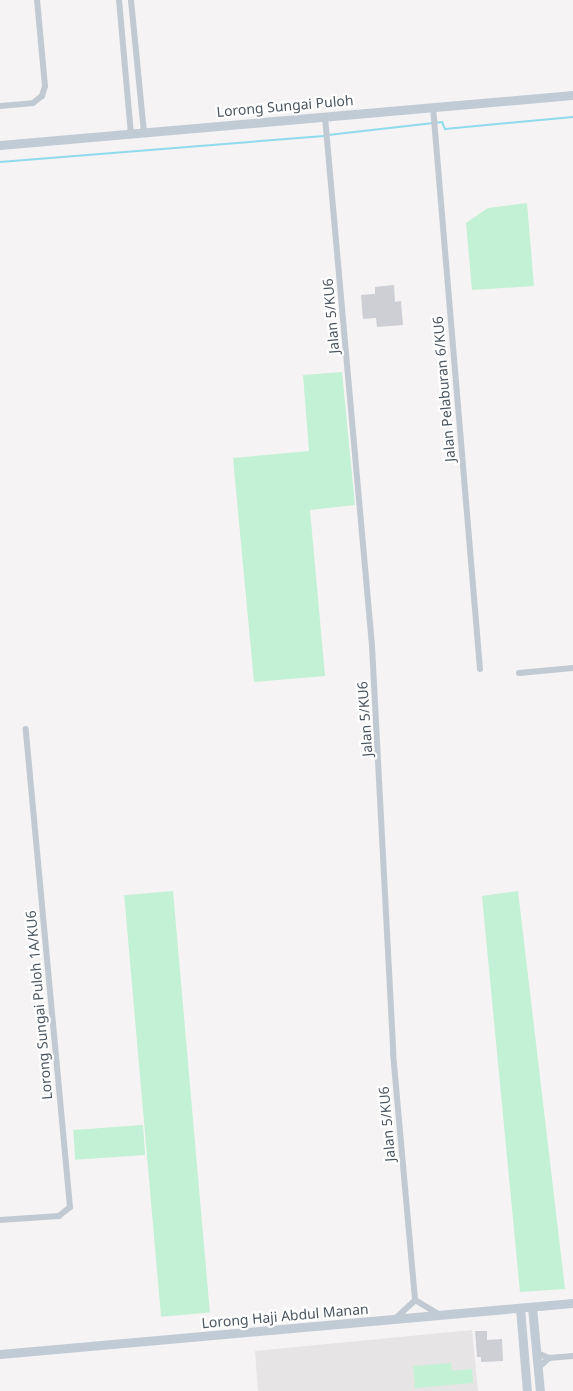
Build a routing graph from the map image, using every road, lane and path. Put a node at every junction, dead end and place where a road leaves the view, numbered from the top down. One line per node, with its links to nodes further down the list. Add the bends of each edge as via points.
1 (37, 0): 5 (street, via 45,86 42,96 33,103)
2 (119, 0): 9 (street)
3 (131, 0): 8 (street)
4 (573, 95): 6 (street, Lorong Sungai Puloh)
5 (0, 106)
6 (434, 107): 7 (street, Lorong Sungai Puloh); 11 (street, Jalan Pelaburan 6/KU6)
7 (326, 119): 8 (street, Lorong Sungai Puloh); 16 (street, Jalan 5/KU6, via 372,646 393,1053)
8 (144, 133): 9 (street, Lorong Sungai Puloh)
9 (131, 134): 10 (street, Lorong Sungai Puloh)
10 (0, 146)
11 (480, 668)
12 (573, 668): 13 (street)
13 (519, 673)
14 (26, 728): 15 (street, Lorong Sungai Puloh 1A/KU6, via 70,1207 60,1216)
15 (0, 1220)
16 (415, 1300): 20 (street, via 427,1310); 21 (street, via 407,1312)
17 (573, 1303): 18 (street, Lorong Haji Abdul Manan)
18 (532, 1307): 19 (street, Lorong Haji Abdul Manan); 22 (street)
19 (520, 1308): 20 (street, Lorong Haji Abdul Manan); 27 (street)
20 (445, 1315): 21 (street, Lorong Haji Abdul Manan)
21 (393, 1320): 23 (street, Lorong Haji Abdul Manan)
22 (537, 1353): 25 (street); 26 (street)
23 (0, 1354)
24 (573, 1356): 25 (street)
25 (550, 1358): 26 (street)
26 (538, 1368): 28 (street)
27 (527, 1391)
28 (540, 1391)

